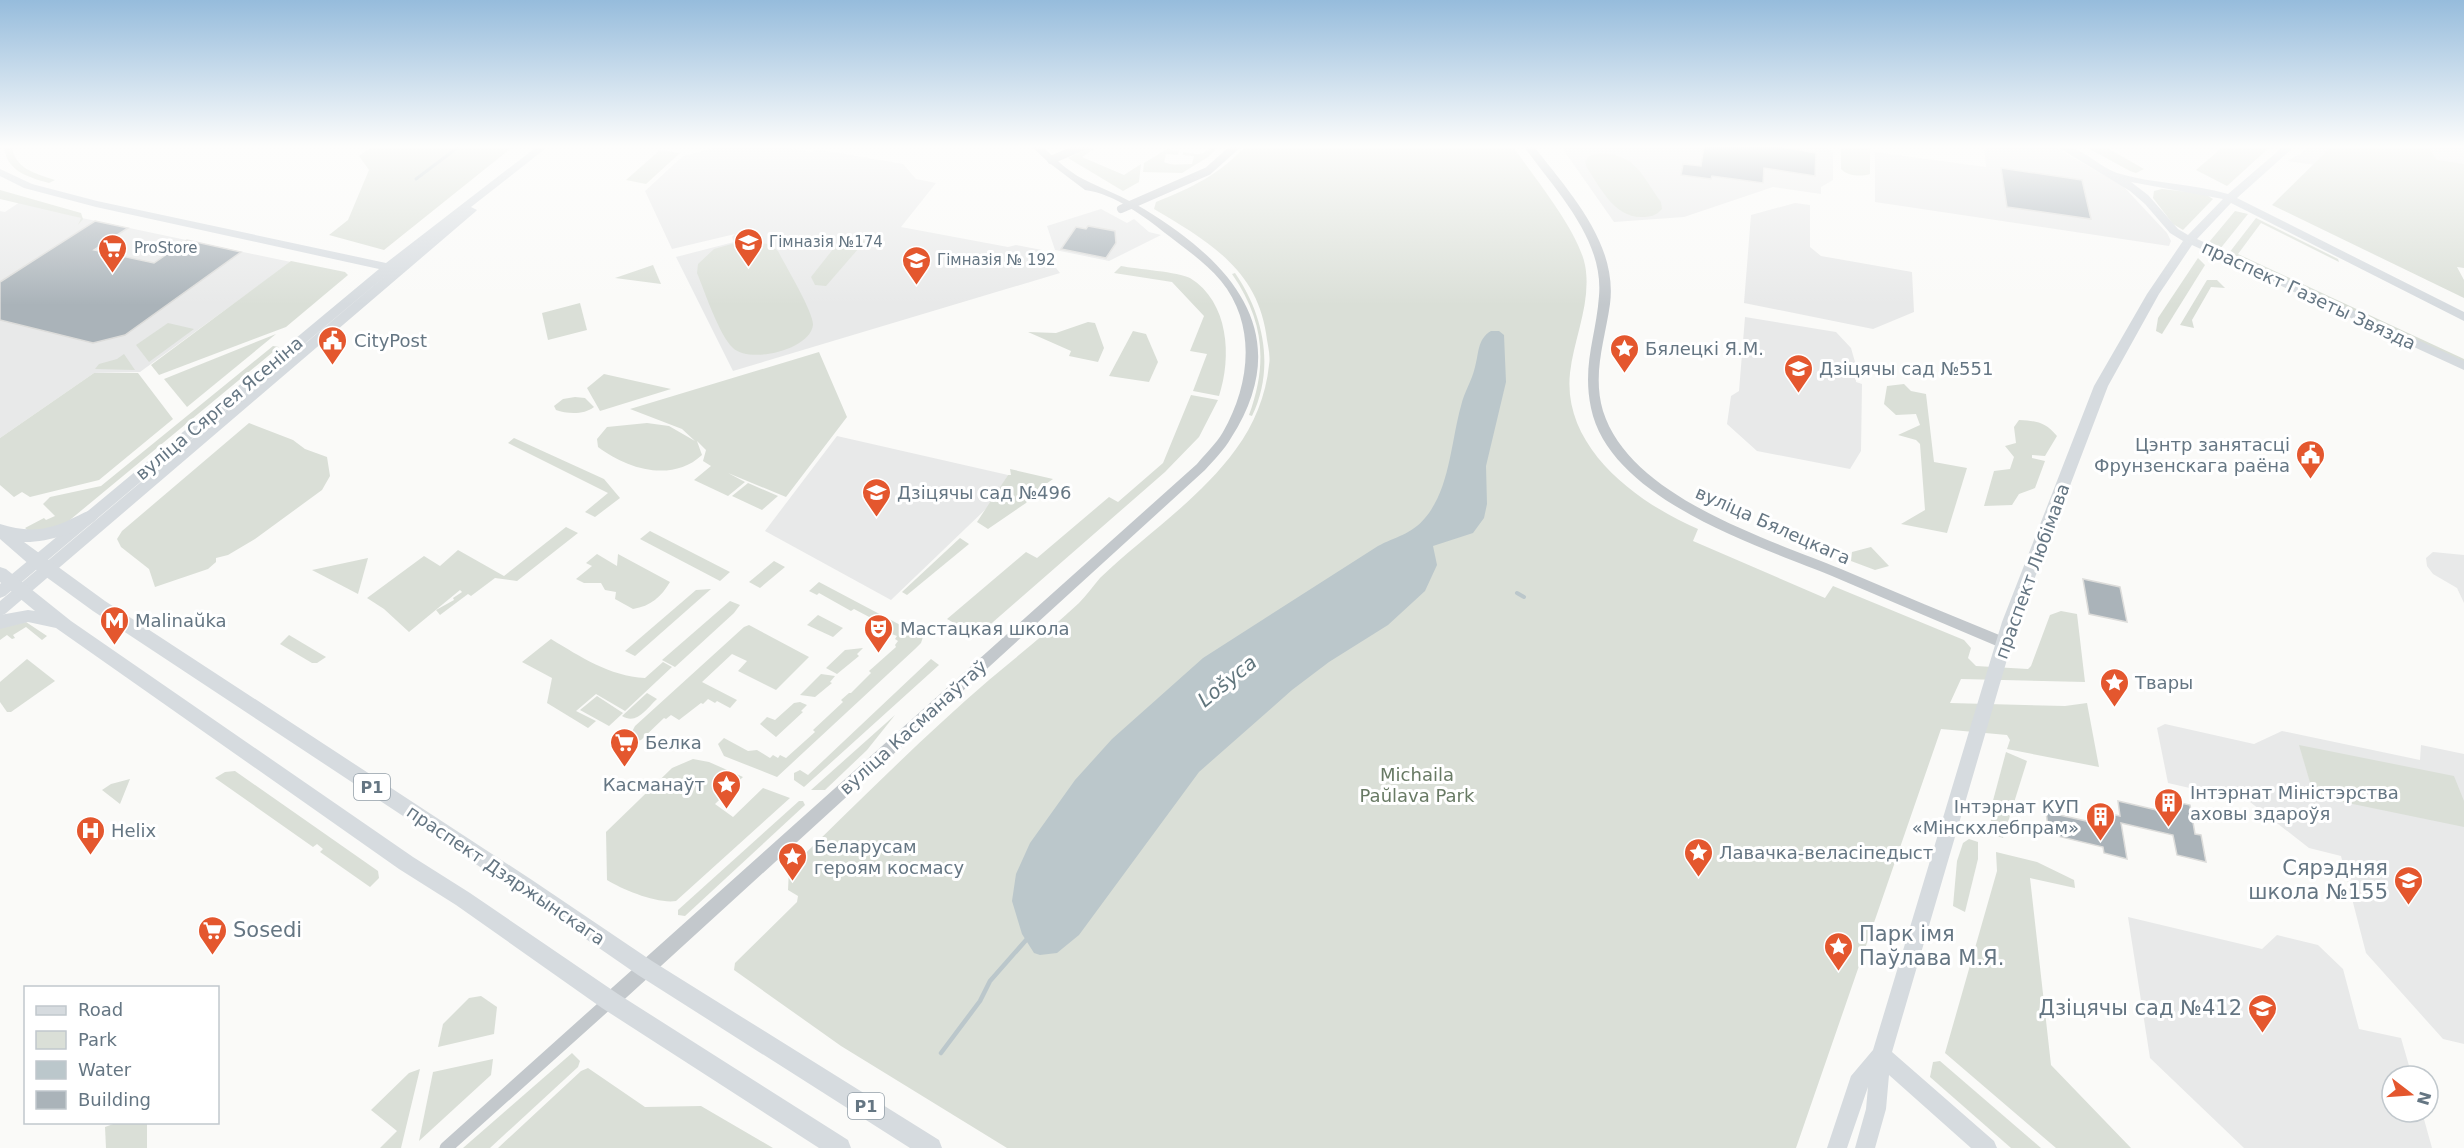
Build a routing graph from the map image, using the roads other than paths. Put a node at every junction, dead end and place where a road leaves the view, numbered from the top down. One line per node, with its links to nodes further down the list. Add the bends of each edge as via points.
1 (2230, 198): 12 (main road, праспект Любімава)
2 (75, 199): 13 (main road)
3 (472, 199): 13 (main road, вуліца Сяргея Ясеніна)
4 (483, 199): 14 (main road, вуліца Сяргея Ясеніна)
5 (1106, 199): 11 (street, вуліца Касманаўтаў)
6 (1144, 199): 11 (street)
7 (1566, 199): 24 (street, вуліца Бялецкага, via 1584,224 1602,267 1605,296 1592,369 1592,393 1601,423 1621,454 1664,493 1710,520)
8 (2145, 199): 10 (main road, праспект Газеты Звязда)
9 (2231, 199): 15 (main road, праспект Газеты Звязда)
10 (2148, 201): 12 (main road, праспект Газеты Звязда, via 2165,224)
11 (1125, 207): 25 (street, вуліца Касманаўтаў, via 1178,237 1206,260 1231,286 1244,310 1253,357 1250,383 1229,433 1201,467)
12 (2190, 240): 16 (main road, праспект Газеты Звязда); 24 (main road, праспект Любімава, via 2153,294 2101,386)
13 (387, 267): 14 (main road); 17 (main road, вуліца Сяргея Ясеніна)
14 (402, 270): 19 (main road, вуліца Сяргея Ясеніна)
15 (2464, 317)
16 (2464, 366)
17 (91, 516): 18 (main road, via 42,537); 19 (main road, вуліца Сяргея Ясеніна)
18 (1, 531): 19 (main road, праспект Дзяржынскага / Р1)
19 (43, 566): 20 (main road, вуліца Сяргея Ясеніна); 25 (main road, праспект Дзяржынскага / Р1)
20 (8, 585): 21 (main road, вуліца Сяргея Ясеніна); 23 (main road, Р1)
21 (0, 610)
22 (0, 622): 23 (main road, via 38,616)
23 (65, 626): 26 (main road, Р1)
24 (2004, 643): 27 (main road, праспект Любімава)
25 (645, 969): 26 (street, вуліца Касманаўтаў); 30 (main road, праспект Дзяржынскага / Р1)
26 (610, 1001): 28 (street); 29 (main road, Р1)
27 (1881, 1055): 31 (main road, праспект Любімава, via 1858,1083); 32 (main road, праспект Любімава, via 1876,1109); 33 (main road)
28 (446, 1148)
29 (840, 1148)
30 (931, 1148)
31 (1837, 1148)
32 (1865, 1148)
33 (1987, 1148)

